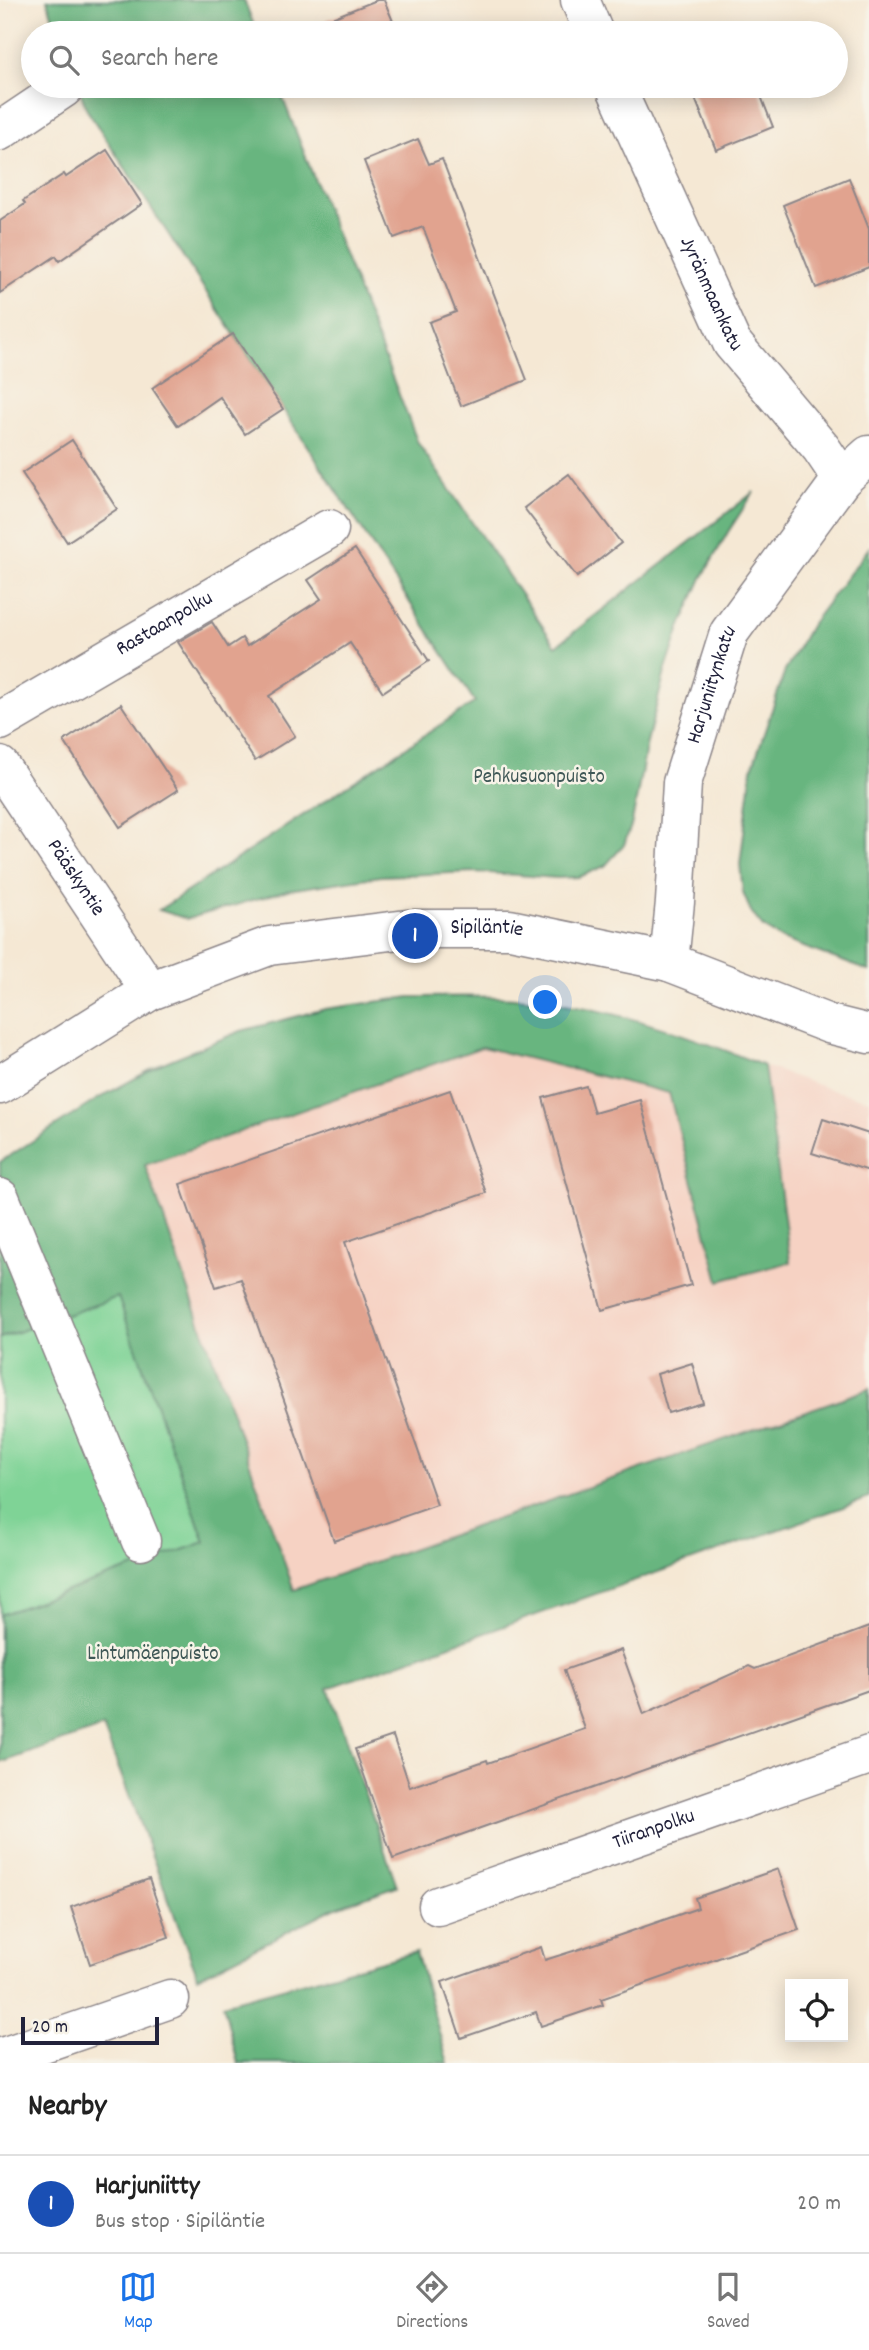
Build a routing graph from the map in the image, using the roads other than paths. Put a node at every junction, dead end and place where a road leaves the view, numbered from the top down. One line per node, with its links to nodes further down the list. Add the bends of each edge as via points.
1 (580, 0): 2 (street)
2 (589, 21)
3 (49, 98): 5 (street)
4 (620, 98): 6 (street, Jyränmaankatu, via 732,343 821,448)
5 (0, 131)
6 (855, 467): 10 (street, Harjuniitynkatu, via 729,633 682,783)
7 (329, 529): 8 (street, Rastaanpolku)
8 (0, 721)
9 (0, 766): 11 (street, Pääskyntie)
10 (668, 962): 11 (street, Sipiläntie, via 510,929 407,929 269,946); 12 (street, Sipiläntie, via 829,1024)
11 (150, 991): 13 (street, Sipiläntie)
12 (869, 1034)
13 (0, 1084)
14 (0, 1198): 15 (street)
15 (141, 1541)
16 (869, 1755): 17 (street, Tiiranpolku)
17 (438, 1906)
18 (170, 1999): 19 (street)
19 (0, 2058)

